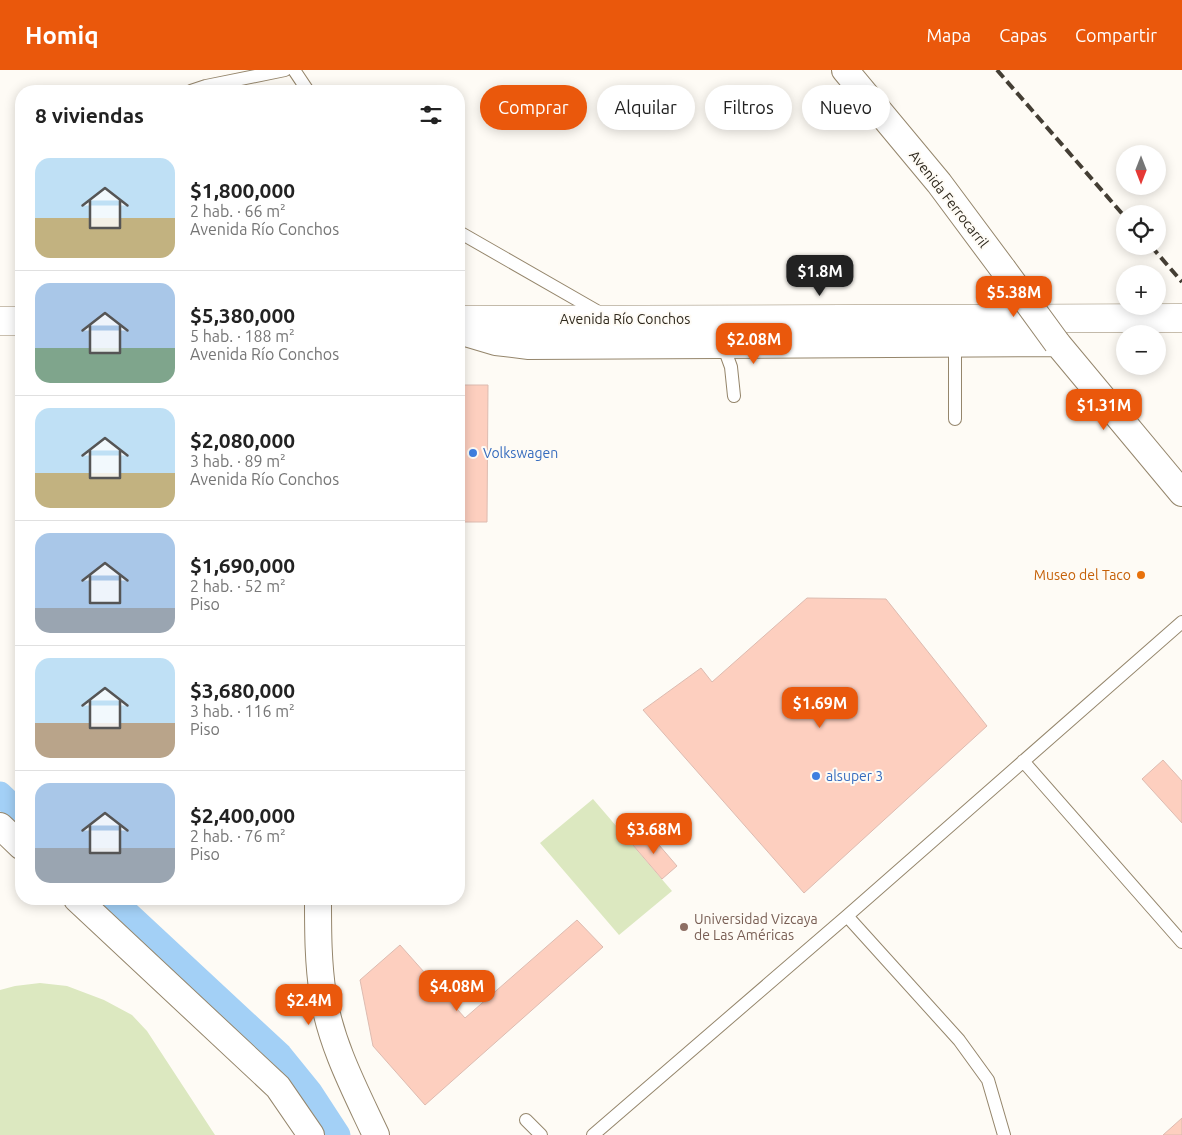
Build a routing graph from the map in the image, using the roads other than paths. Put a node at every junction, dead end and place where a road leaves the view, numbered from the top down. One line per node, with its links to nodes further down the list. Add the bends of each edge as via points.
1 (286, 70): 4 (lane)
2 (294, 70): 5 (lane)
3 (845, 70): 14 (street, Avenida Ferrocarril, bridge, via 939,183)
4 (211, 85)
5 (304, 85)
6 (465, 235): 8 (lane)
7 (1182, 318): 8 (main road, Avenida Río Conchos)
8 (611, 319): 9 (main road, Avenida Río Conchos)
9 (465, 320)
10 (0, 321): 11 (main road)
11 (15, 321)
12 (465, 333): 15 (street, via 496,342 529,346)
13 (955, 343): 14 (street); 15 (street); 17 (lane)
14 (1057, 343): 18 (street, Avenida Ferrocarril)
15 (723, 344): 16 (lane, via 731,367)
16 (734, 396)
17 (955, 419)
18 (1182, 493)
19 (1182, 622): 20 (lane)
20 (1023, 761): 25 (lane); 26 (lane)
21 (0, 826): 22 (street)
22 (15, 840)
23 (83, 905): 28 (street, via 278,1087)
24 (322, 905): 29 (street, via 320,963 325,1005 334,1039)
25 (847, 916): 31 (lane); 32 (lane, via 971,1056 988,1080)
26 (1182, 942)
27 (526, 1120): 30 (lane)
28 (311, 1135)
29 (376, 1135)
30 (541, 1135)
31 (592, 1135)
32 (1004, 1135)

